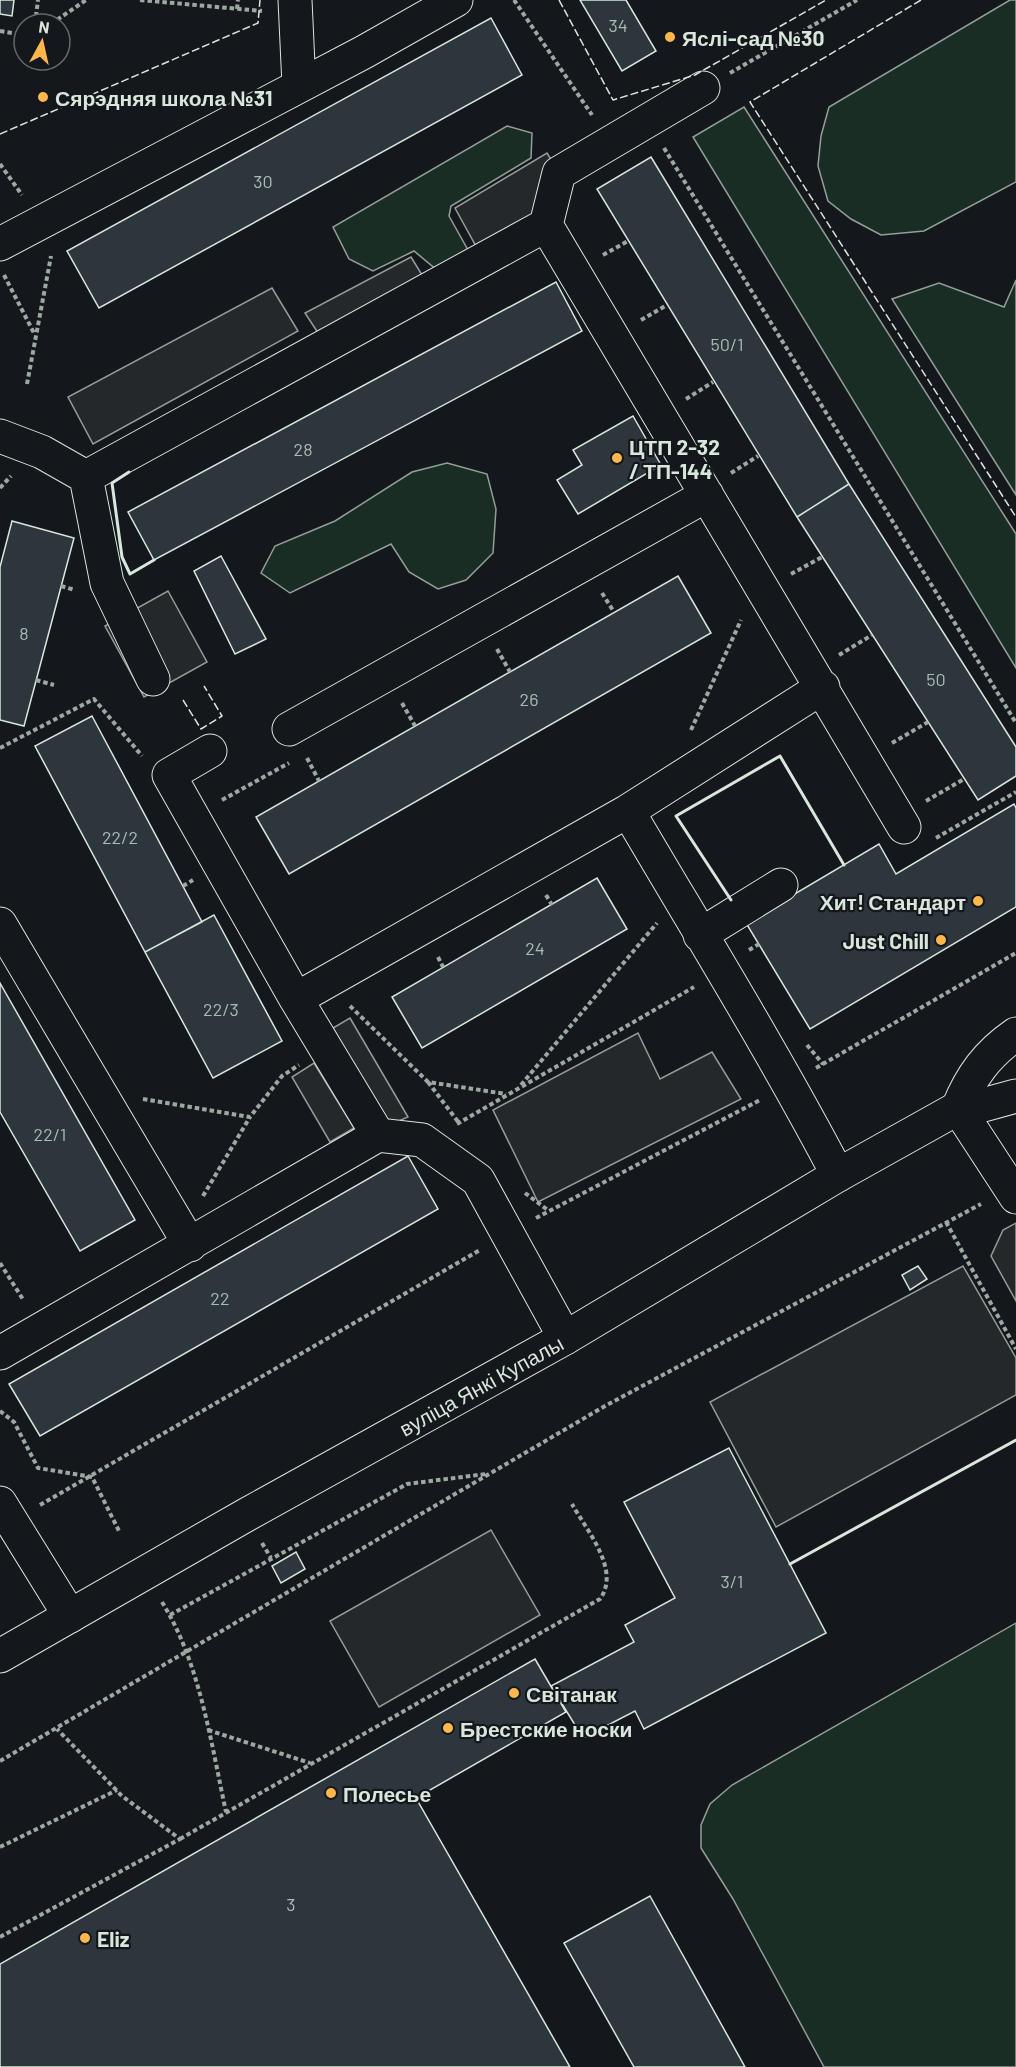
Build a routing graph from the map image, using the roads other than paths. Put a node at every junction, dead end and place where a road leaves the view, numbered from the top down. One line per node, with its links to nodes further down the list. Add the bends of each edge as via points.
1 (456, 0): 3 (main road)
2 (295, 7): 3 (main road)
3 (299, 86): 6 (main road)
4 (703, 88): 5 (main road, via 559,173)
5 (546, 225): 8 (main road); 9 (main road)
6 (0, 244)
7 (0, 436): 8 (main road, via 42,452)
8 (86, 477): 10 (main road, via 107,583)
9 (718, 484): 11 (main road); 12 (main road)
10 (153, 679)
11 (823, 687): 14 (main road); 15 (main road)
12 (297, 742)
13 (210, 751): 19 (main road, via 169,775)
14 (628, 811): 18 (main road); 19 (main road)
15 (914, 815)
16 (781, 885): 18 (main road)
17 (0, 924): 26 (main road)
18 (700, 935): 24 (main road, via 790,1084)
19 (296, 999): 23 (main road)
20 (1016, 1034): 22 (main road, via 984,1060)
21 (1016, 1096): 22 (main road, вуліца Янкі Купалы)
22 (958, 1108): 24 (main road, вуліца Янкі Купалы); 25 (main road)
23 (378, 1135): 26 (main road); 27 (main road, via 426,1142 478,1179)
24 (838, 1175): 27 (main road, вуліца Янкі Купалы)
25 (1016, 1197)
26 (186, 1238): 28 (main road)
27 (565, 1338): 30 (main road, вуліца Янкі Купалы)
28 (0, 1353)
29 (0, 1503): 30 (main road)
30 (70, 1616): 31 (main road, вуліца Янкі Купалы)
31 (0, 1656)

